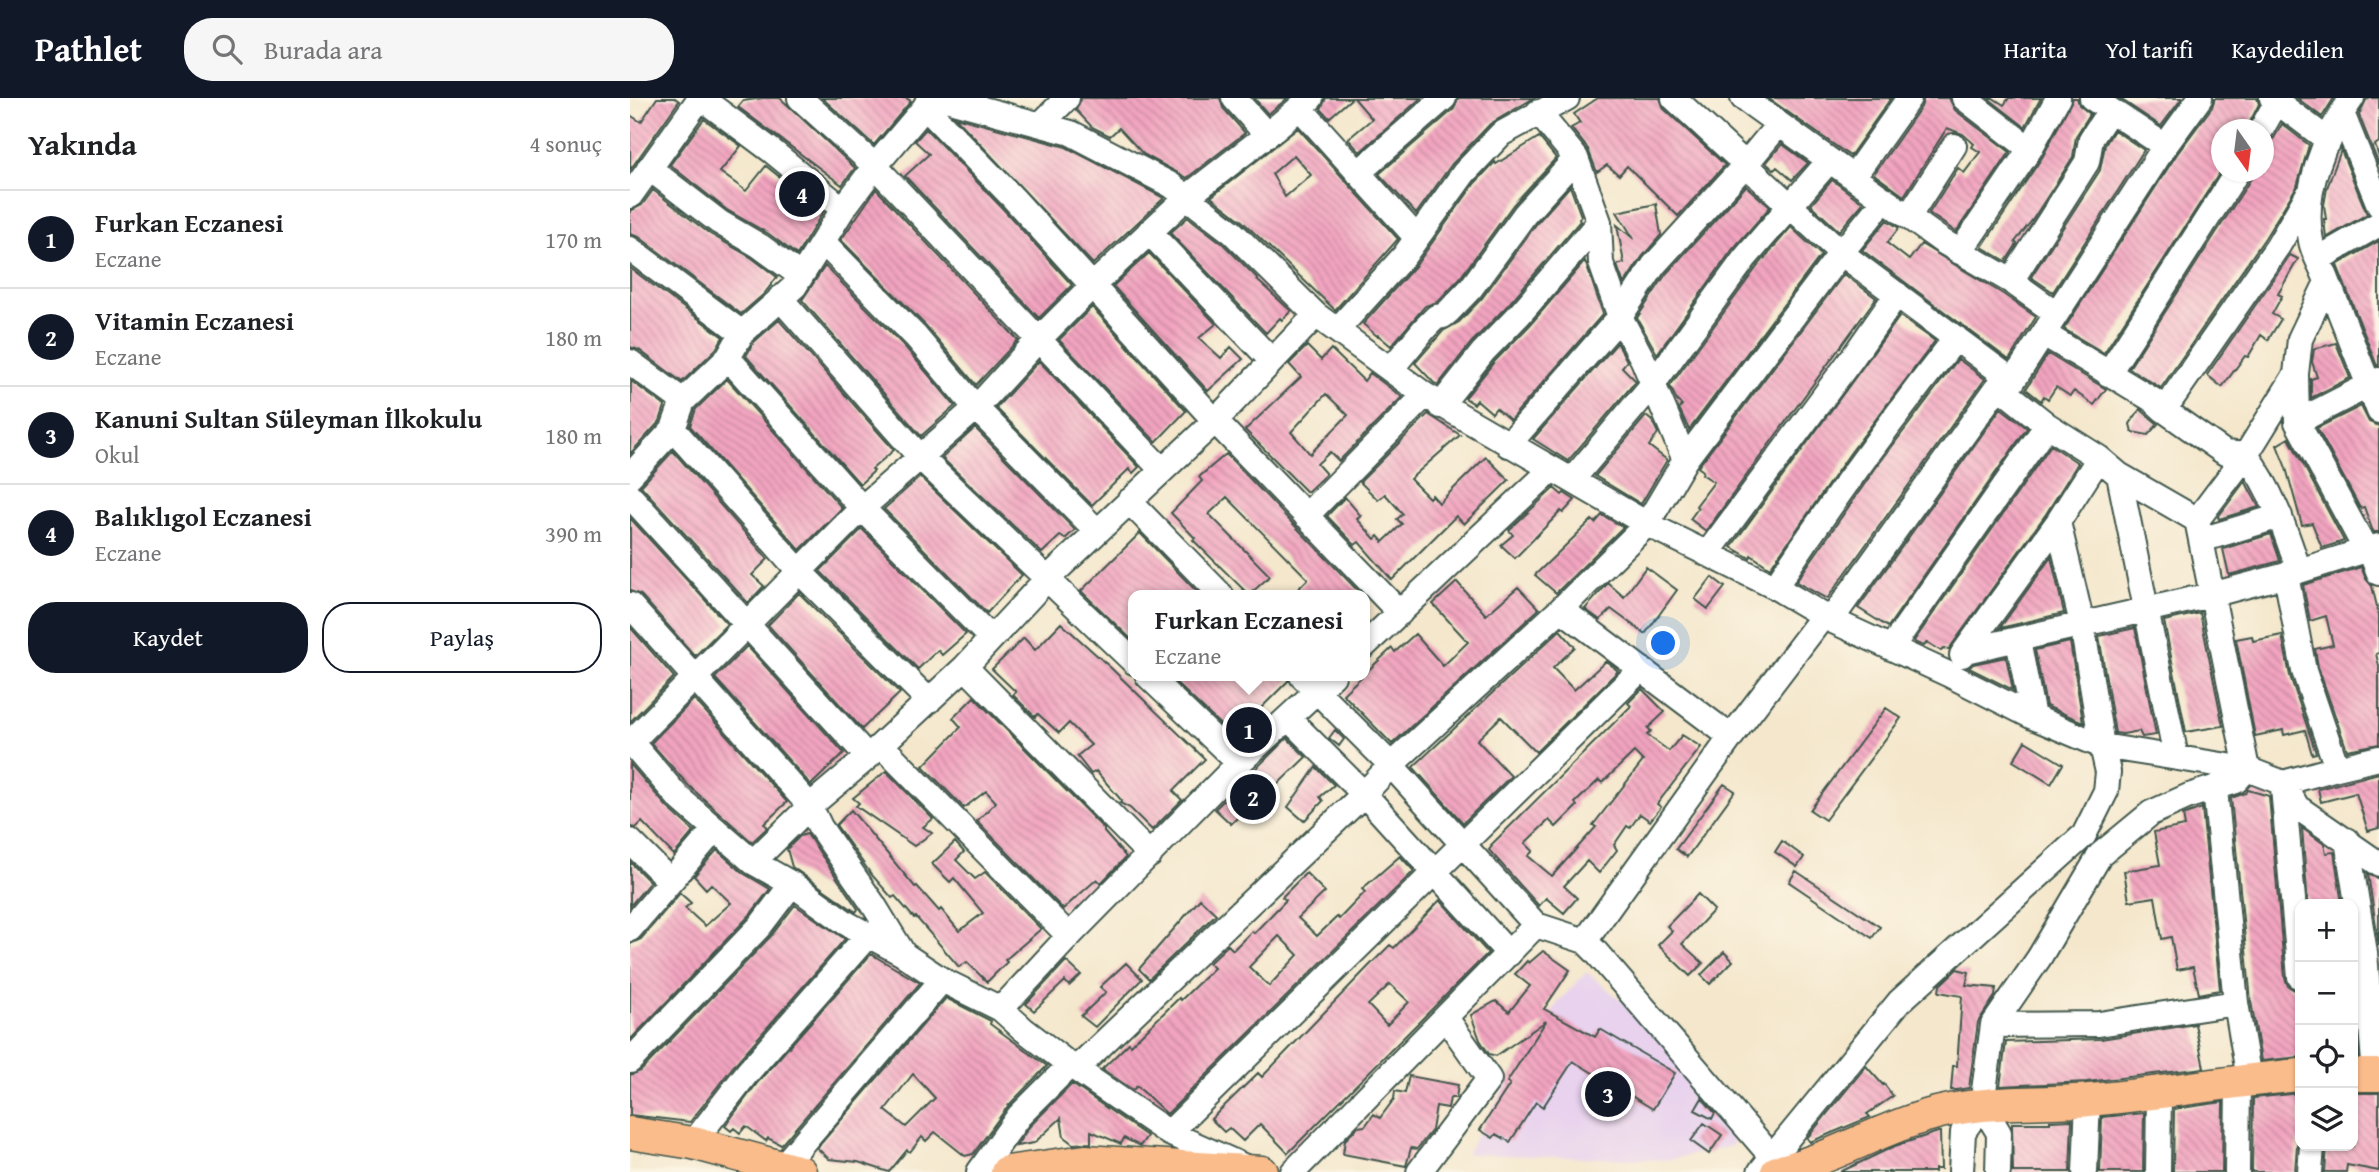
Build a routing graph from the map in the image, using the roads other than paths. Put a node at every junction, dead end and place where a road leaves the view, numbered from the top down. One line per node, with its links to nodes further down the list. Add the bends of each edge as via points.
1 (700, 98): 29 (street); 39 (street)
2 (800, 98): 28 (street)
3 (1067, 98): 19 (street)
4 (1234, 98): 20 (street)
5 (1444, 98): 30 (street)
6 (1674, 98): 27 (street)
7 (1909, 98): 31 (street)
8 (1964, 98): 24 (street)
9 (2058, 98): 24 (street)
10 (2200, 98): 23 (street)
11 (2276, 99): 18 (street); 21 (street)
12 (932, 101): 19 (street); 28 (street); 52 (street)
13 (1305, 103): 20 (street); 30 (street)
14 (1548, 104): 25 (street); 44 (street, via 1501,134 1464,173)
15 (2101, 104): 23 (street); 51 (street, via 2087,162)
16 (2347, 105): 21 (street); 37 (street)
17 (1763, 108): 26 (street); 27 (street)
18 (2266, 119)
19 (1042, 123): 35 (street, via 1071,133)
20 (1267, 135): 35 (street)
21 (2329, 141): 33 (street)
22 (1954, 146): 40 (street)
23 (2165, 146): 57 (street)
24 (2030, 149): 47 (street)
25 (1576, 158): 41 (street); 65 (street, via 1525,214 1471,288 1425,328)
26 (1829, 161): 31 (street); 38 (street)
27 (1745, 165): 38 (street); 56 (street, via 1654,265)
28 (875, 166): 39 (street); 61 (street)
29 (649, 168): 34 (street); 50 (street)
30 (1358, 173): 44 (street)
31 (1853, 177): 36 (street)
32 (2231, 182): 66 (street)
33 (2311, 190): 49 (street, via 2311,243); 74 (street, via 2278,246)
34 (630, 196)
35 (1187, 197): 43 (street); 55 (street, via 1232,232)
36 (1885, 199): 40 (street); 48 (street)
37 (2379, 205)
38 (1789, 206): 48 (street); 69 (street)
39 (843, 209): 45 (street)
40 (1909, 216): 47 (street)
41 (1599, 222): 56 (street, via 1601,263); 71 (street, via 1519,315)
42 (2379, 224): 49 (street)
43 (1149, 232): 52 (street); 63 (street)
44 (1416, 237): 58 (street)
45 (823, 242): 50 (street); 73 (street, via 916,337)
46 (630, 248): 59 (street)
47 (1959, 252): 51 (street)
48 (1841, 253): 53 (street); 84 (street)
49 (2320, 265): 67 (street, via 2327,282 2300,339); 68 (street)
50 (801, 276): 54 (street)
51 (2011, 281): 57 (street)
52 (1091, 286): 61 (street); 76 (street)
53 (1897, 294): 60 (street); 98 (street)
54 (780, 298): 59 (street); 82 (street)
55 (1316, 315): 58 (street); 63 (street)
56 (1620, 317): 69 (street); 80 (street)
57 (2050, 323): 66 (street); 70 (street)
58 (1337, 330): 65 (street)
59 (742, 333): 62 (street)
60 (1956, 338): 70 (street); 103 (street, via 1844,484)
61 (1038, 340): 73 (street); 85 (street)
62 (727, 358): 72 (street); 91 (street)
63 (1271, 360): 76 (street)
64 (630, 362): 72 (street)
65 (1391, 369): 71 (street)
66 (2108, 374): 74 (street)
67 (2296, 374): 77 (street); 81 (street)
68 (2374, 383): 75 (street); 77 (street)
69 (1653, 384): 84 (street); 86 (street)
70 (2008, 385): 78 (street); 110 (street, via 1997,388)
71 (1432, 400): 80 (street); 92 (street)
72 (683, 401): 79 (street)
73 (976, 408): 82 (street); 96 (street)
74 (2164, 410): 81 (street, via 2225,453)
75 (2379, 411)
76 (1215, 421): 85 (street); 92 (street)
77 (2297, 422): 99 (street, via 2359,537)
78 (2048, 425): 83 (street); 116 (street)
79 (673, 429): 88 (street); 100 (street)
80 (1508, 445): 86 (street)
81 (2246, 455): 93 (street); 97 (street)
82 (919, 457): 91 (street); 102 (street)
83 (2099, 458): 87 (street); 94 (street)
84 (1685, 460): 95 (street)
85 (1163, 470): 90 (street)
86 (1561, 475): 95 (street); 109 (street)
87 (2119, 475): 97 (street); 107 (street)
88 (630, 476)
89 (630, 496): 112 (street)
90 (1129, 501): 96 (street); 104 (street)
91 (862, 508): 100 (street); 113 (street)
92 (1306, 516): 109 (street)
93 (2280, 516): 97 (street); 101 (street, via 2298,568)
94 (2059, 522): 111 (street); 117 (street)
95 (1647, 524): 98 (street); 108 (street)
96 (1097, 530): 102 (street)
97 (2199, 530): 105 (street)
98 (1707, 554): 103 (street)
99 (2376, 557): 101 (street)
100 (800, 572): 112 (street); 126 (street)
101 (2286, 575): 105 (street); 137 (street, via 2304,671)
102 (1046, 580): 113 (street); 118 (street)
103 (1775, 587): 110 (street)
104 (1216, 590)
105 (2211, 595): 107 (street); 138 (street)
106 (630, 606): 122 (street)
107 (2146, 608): 111 (street); 133 (street)
108 (1561, 609): 120 (street); 136 (street)
109 (1400, 613): 114 (street)
110 (1828, 618): 116 (street); 129 (street)
111 (2082, 624): 115 (street); 131 (street)
112 (746, 625): 122 (street); 132 (street)
113 (991, 638): 119 (street)
114 (1370, 640)
115 (2018, 640): 117 (street); 127 (street)
116 (1891, 648): 121 (street)
117 (1965, 651): 121 (street)
118 (1128, 657)
119 (965, 667): 126 (street); 147 (street)
120 (1641, 669): 129 (street); 146 (street)
121 (1948, 674): 127 (street)
122 (694, 678): 130 (street); 142 (street)
123 (1152, 681): 135 (street)
124 (1317, 681): 128 (street)
125 (1319, 681): 136 (street)
126 (929, 701): 132 (street)
127 (2033, 717): 131 (street)
128 (1289, 719): 135 (street); 141 (street)
129 (1731, 737): 157 (street)
130 (630, 741): 143 (street, via 678,797)
131 (2102, 746): 133 (street); 180 (street, via 2108,772 2106,791 2084,835 1899,1002)
132 (875, 751): 142 (street); 156 (street)
133 (2176, 757): 138 (street)
134 (2379, 758): 137 (street)
135 (1239, 763): 147 (street)
136 (1391, 765): 141 (street); 146 (street)
137 (2337, 768): 139 (street)
138 (2248, 769): 139 (street); 140 (street, via 2236,781)
139 (2283, 783): 144 (street, via 2297,807); 160 (street)
140 (2215, 789): 162 (street); 165 (street, via 2151,813 2100,855)
141 (1364, 794): 150 (street); 167 (street)
142 (810, 806): 148 (street); 158 (street)
143 (715, 829): 148 (street); 151 (street)
144 (2347, 840): 149 (street); 169 (street, via 2365,953)
145 (630, 841): 151 (street)
146 (1462, 843): 150 (street); 153 (street)
147 (1150, 855): 156 (street)
148 (753, 862): 152 (street)
149 (2379, 864)
150 (1436, 872): 159 (street); 175 (street)
151 (670, 881): 154 (street)
152 (792, 884): 155 (street); 166 (street, via 760,926)
153 (1536, 925): 157 (street); 159 (street)
154 (630, 928)
155 (868, 935): 158 (street); 176 (street, via 747,1073)
156 (1069, 936): 163 (street)
157 (1585, 941): 180 (street)
158 (903, 954): 161 (street)
159 (1509, 954): 164 (street)
160 (2299, 962)
161 (942, 979): 163 (street); 181 (street)
162 (2236, 1003): 165 (street, via 2099,1024); 170 (street)
163 (1001, 1009): 167 (street)
164 (1446, 1018): 185 (street); 186 (street, via 1489,1079)
165 (1993, 1025): 173 (street)
166 (630, 1061)
167 (1073, 1067): 175 (street); 182 (street, via 1019,1116)
168 (2295, 1075): 170 (main road)
169 (2369, 1075)
170 (2243, 1080): 171 (main road); 191 (street)
171 (2159, 1092): 172 (main road); 190 (street)
172 (2088, 1100): 173 (main road); 189 (street)
173 (1982, 1105): 178 (main road, via 1926,1115); 187 (street, via 1963,1132); 188 (street, via 1999,1133)
174 (630, 1133): 176 (main road)
175 (1169, 1133): 184 (street)
176 (693, 1143): 181 (main road)
177 (2312, 1151): 192 (street)
178 (1833, 1163): 180 (main road)
179 (1091, 1166): 183 (main road); 184 (main road)
180 (1769, 1167)
181 (791, 1169)
182 (979, 1172)
183 (1008, 1172)
184 (1257, 1172)
185 (1293, 1172)
186 (1419, 1172)
187 (1961, 1172)
188 (1998, 1172)
189 (2085, 1172)
190 (2158, 1172)
191 (2237, 1172)
192 (2310, 1172)

